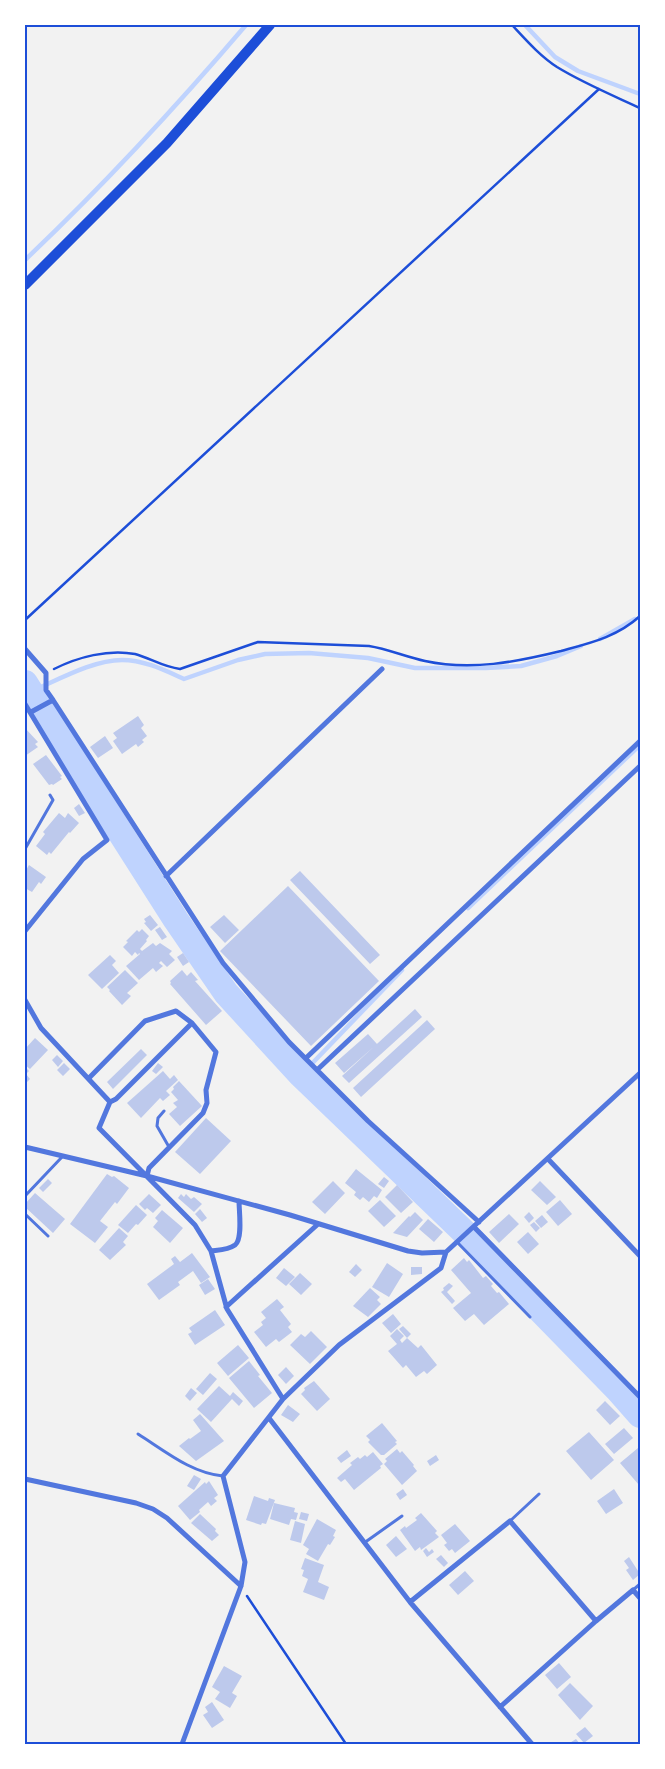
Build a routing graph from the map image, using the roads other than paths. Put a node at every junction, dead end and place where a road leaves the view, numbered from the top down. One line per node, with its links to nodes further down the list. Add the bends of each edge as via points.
1 (270, 25): 2 (main road, via 167,143)
2 (25, 285)
3 (25, 649): 5 (street, via 46,673 46,690)
4 (382, 669): 12 (street)
5 (53, 700): 7 (street); 12 (street)
6 (25, 704): 7 (street)
7 (31, 712): 13 (street, via 107,840 83,859)
8 (640, 742): 16 (street)
9 (640, 766): 17 (street)
10 (50, 795): 11 (lane, via 53,800)
11 (25, 848)
12 (166, 876): 16 (street, via 223,963)
13 (25, 931)
14 (25, 1000): 19 (street, via 41,1028)
15 (192, 1023): 19 (street, via 176,1011 145,1021); 20 (street); 23 (street, via 216,1052 206,1090 207,1103 204,1113)
16 (306, 1058): 17 (street)
17 (318, 1070): 30 (street, via 368,1121)
18 (640, 1073): 25 (street)
19 (89, 1078): 20 (street)
20 (110, 1102): 26 (street, via 99,1128)
21 (164, 1111): 23 (lane, via 157,1126)
22 (25, 1147): 24 (street)
23 (169, 1148): 26 (street, via 149,1168)
24 (62, 1156): 26 (street); 27 (lane)
25 (548, 1159): 30 (street); 37 (street)
26 (146, 1176): 28 (street); 35 (street, via 195,1225)
27 (25, 1196)
28 (239, 1201): 31 (street); 35 (street, via 240,1238 236,1244)
29 (25, 1214): 33 (lane)
30 (479, 1222): 32 (street)
31 (318, 1225): 36 (street, via 408,1251); 38 (street)
32 (474, 1226): 34 (street); 40 (street)
33 (48, 1236)
34 (457, 1242): 36 (street); 39 (lane)
35 (211, 1251): 38 (street)
36 (446, 1252): 41 (street, via 440,1268 339,1345)
37 (640, 1256)
38 (226, 1308): 41 (street)
39 (530, 1317)
40 (640, 1397)
41 (282, 1399): 42 (street)
42 (269, 1418): 44 (street); 49 (street)
43 (138, 1434): 44 (lane, via 192,1468)
44 (223, 1476): 51 (street, via 245,1562)
45 (25, 1479): 51 (street, via 153,1509)
46 (539, 1494): 48 (lane)
47 (402, 1516): 49 (lane)
48 (510, 1521): 54 (street); 55 (street)
49 (364, 1543): 54 (street)
50 (640, 1584): 52 (lane)
51 (241, 1586): 57 (street)
52 (633, 1590): 53 (street); 55 (street)
53 (640, 1598)
54 (410, 1602): 56 (street)
55 (596, 1621): 56 (street)
56 (500, 1707): 58 (street)
57 (182, 1744)
58 (532, 1744)

